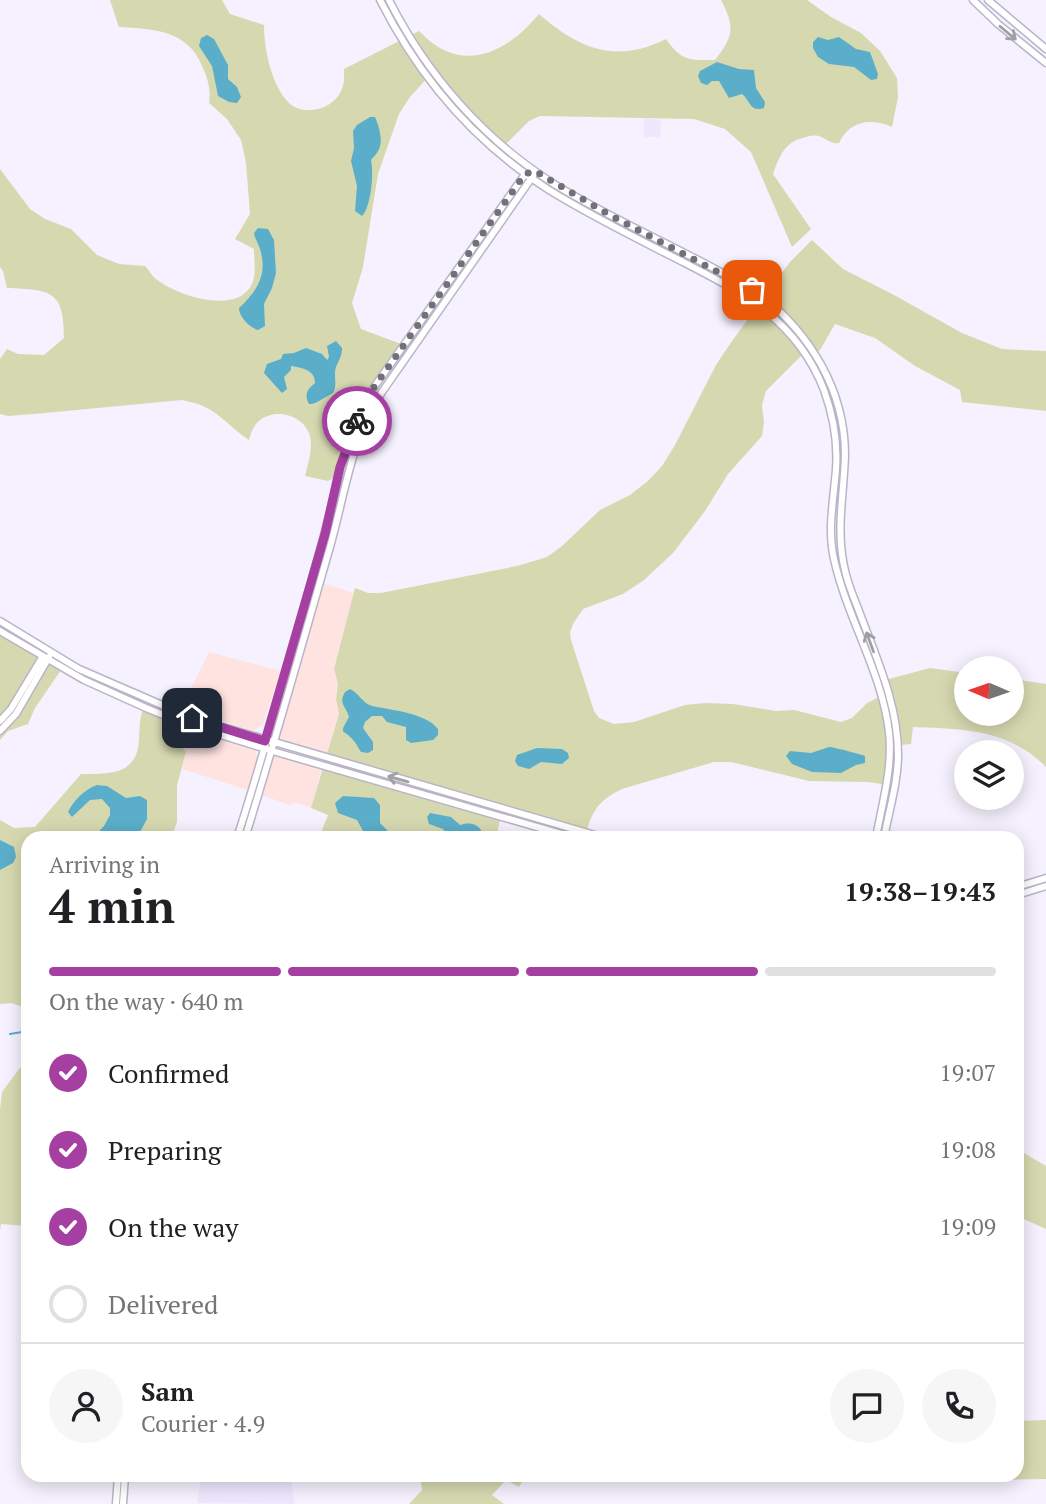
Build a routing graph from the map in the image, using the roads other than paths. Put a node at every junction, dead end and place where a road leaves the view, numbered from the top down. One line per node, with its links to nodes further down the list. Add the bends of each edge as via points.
1 (380, 0): 8 (street, via 409,52 445,100)
2 (389, 0): 7 (street, via 414,45 452,95)
3 (973, 0): 6 (street, one-way to 6)
4 (988, 0): 5 (street)
5 (1046, 49)
6 (1046, 63)
7 (535, 171): 8 (street); 9 (street); 25 (street, one-way to 7, via 897,772 896,730 887,688 844,570 839,537 844,443 824,369 806,340 761,295)
8 (525, 174): 9 (street); 10 (street, via 372,390 352,432)
9 (533, 179): 10 (street, via 382,391); 24 (street, via 755,302 784,327 811,362 829,405 835,436 832,552 888,727 888,779)
10 (343, 471): 17 (street)
11 (0, 621): 15 (street, via 79,669)
12 (0, 631): 13 (street)
13 (46, 657): 14 (street); 15 (street, via 121,698); 16 (street, via 16,714)
14 (0, 721)
15 (190, 721): 17 (street)
16 (0, 731)
17 (268, 746): 18 (street); 18 (street, via 316,764); 20 (street); 21 (street)
18 (325, 762): 19 (street)
19 (343, 766): 22 (street); 23 (street, one-way to 19)
20 (239, 831)
21 (247, 831)
22 (552, 831)
23 (580, 831)
24 (877, 831)
25 (885, 831)
26 (1046, 878): 27 (street)
27 (1024, 885)
28 (1046, 886): 29 (street)
29 (1024, 893)
30 (118, 1482): 32 (street)
31 (125, 1482): 33 (street)
32 (116, 1504)
33 (123, 1504)

